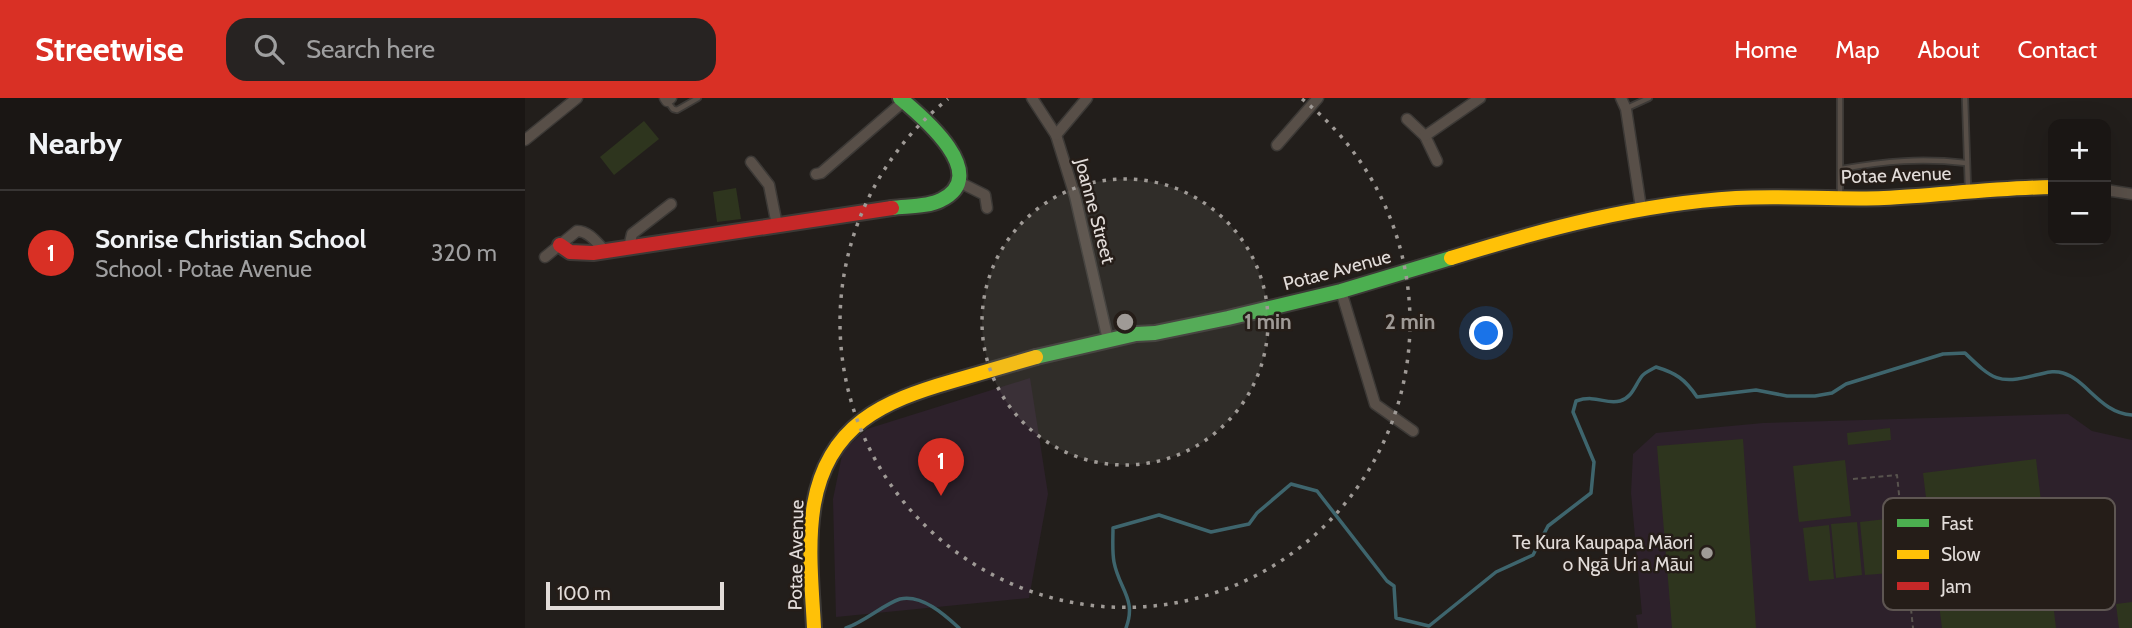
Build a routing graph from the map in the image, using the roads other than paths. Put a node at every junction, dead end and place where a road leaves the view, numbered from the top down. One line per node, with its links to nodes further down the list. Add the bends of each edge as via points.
1 (576, 98): 17 (street)
2 (698, 98): 11 (lane, via 677,110)
3 (1032, 98): 15 (street, Joanne Street)
4 (1087, 98): 15 (street)
5 (1318, 98): 18 (street)
6 (1479, 98): 16 (street)
7 (1621, 98): 13 (street)
8 (1649, 98): 13 (lane)
9 (1840, 98): 22 (lane)
10 (1965, 98): 21 (lane)
11 (668, 99)
12 (902, 100): 23 (street); 24 (street, via 945,142 957,161)
13 (1626, 109): 32 (street)
14 (1407, 118): 16 (street)
15 (1056, 135): 39 (street, Joanne Street, via 1076,196)
16 (1425, 136): 19 (street)
17 (525, 140)
18 (1277, 145)
19 (1437, 161)
20 (751, 162): 33 (street, via 769,185)
21 (1966, 163): 22 (lane, via 1915,159); 26 (lane)
22 (1841, 169): 29 (lane)
23 (816, 174)
24 (959, 182): 31 (street, via 985,195); 33 (street, via 950,196 940,201)
25 (2048, 187): 26 (street, Potae Avenue)
26 (1968, 191): 29 (street, Potae Avenue)
27 (2111, 191): 28 (street)
28 (2132, 194)
29 (1840, 197): 32 (street, Potae Avenue, via 1736,198)
30 (671, 204): 35 (street, via 632,234)
31 (987, 208)
32 (1641, 208): 38 (street, Potae Avenue, via 1558,226)
33 (777, 225): 35 (street)
34 (560, 245): 36 (street, via 577,253); 36 (street, via 581,230); 37 (street)
35 (629, 247): 36 (street)
36 (605, 251)
37 (545, 257)
38 (1341, 291): 39 (street, Potae Avenue); 40 (street, via 1374,404)
39 (1108, 340): 41 (street, Potae Avenue, via 907,396 877,409 850,431 829,458 815,498)
40 (1413, 431)
41 (814, 628)

